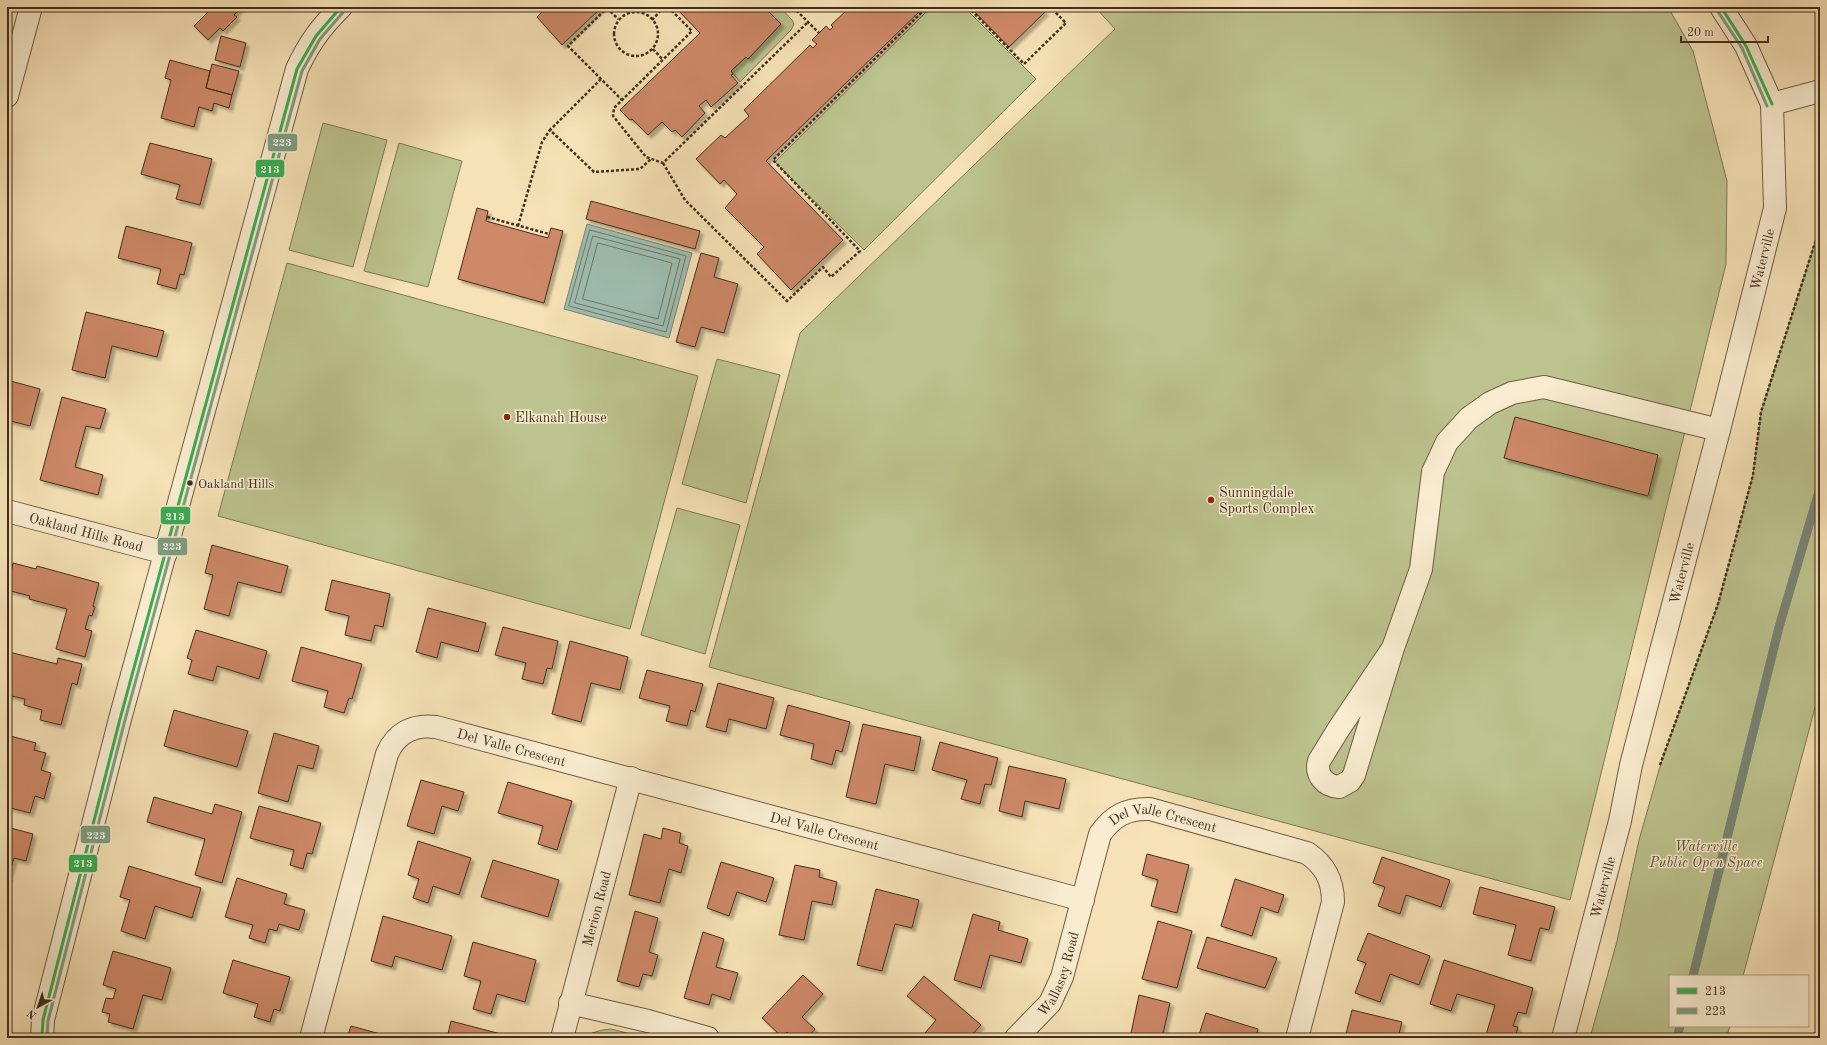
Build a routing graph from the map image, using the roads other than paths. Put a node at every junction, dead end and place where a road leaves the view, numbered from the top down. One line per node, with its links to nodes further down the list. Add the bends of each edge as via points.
1 (31, 7): 5 (street)
2 (341, 7): 9 (street, via 306,48 297,69)
3 (1721, 7): 6 (street, via 1746,46)
4 (1820, 91): 6 (street)
5 (7, 96)
6 (1772, 104): 7 (street, Waterville, via 1774,208)
7 (1719, 430): 10 (street, via 1544,387 1512,393 1490,403 1469,418 1447,442 1433,472 1421,570); 20 (street, Waterville)
8 (7, 511): 9 (street, Oakland Hills Road)
9 (166, 553): 14 (street, via 43,1020)
10 (1393, 648): 10 (street, via 1354,775 1350,781 1339,787 1329,785 1320,776 1319,761)
11 (631, 778): 12 (street, Del Valle Crescent); 13 (street, Merion Road); 15 (street, Del Valle Crescent, via 436,727 415,727 397,737 387,754)
12 (1083, 900): 18 (street, Wallasey Road, via 1062,977 1050,1003); 19 (street, Del Valle Crescent, via 1100,834 1108,823 1129,810 1150,810 1311,856 1324,867 1330,877 1334,902)
13 (570, 1003): 16 (street, Merion Road); 17 (street)
14 (42, 1038)
15 (311, 1038)
16 (562, 1038)
17 (708, 1038)
18 (1016, 1038)
19 (1297, 1038)
20 (1563, 1038)

